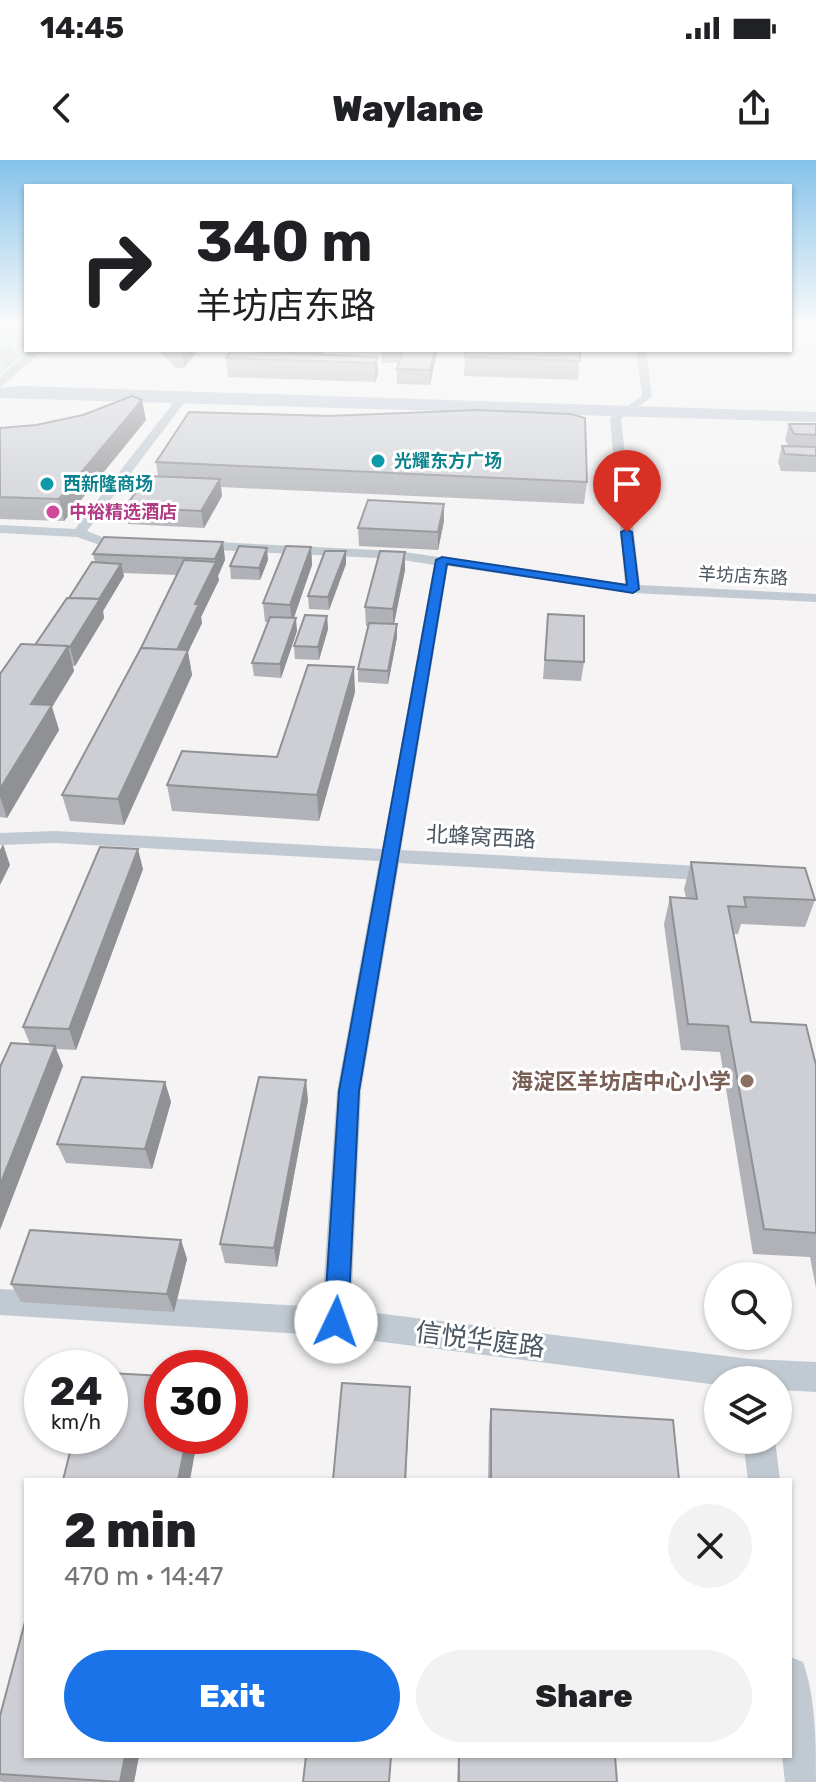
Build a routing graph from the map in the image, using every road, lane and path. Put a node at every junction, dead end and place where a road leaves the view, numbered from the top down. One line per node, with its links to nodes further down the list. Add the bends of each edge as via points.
1 (181, 400): 9 (street)
2 (359, 400): 5 (main road)
3 (431, 400): 5 (main road)
4 (643, 400): 5 (street)
5 (631, 407): 6 (main road); 7 (main road); 13 (street, via 615,418)
6 (816, 410)
7 (816, 417)
8 (0, 529): 9 (street)
9 (79, 533): 10 (street, via 100,541)
10 (147, 543)
11 (178, 544): 12 (street, 羊坊店东路)
12 (442, 560): 13 (street, 羊坊店东路); 16 (street)
13 (633, 589): 14 (street, 羊坊店东路)
14 (816, 598)
15 (0, 839): 16 (street, 北蜂窝西路, via 55,837)
16 (390, 857): 17 (street, 北蜂窝西路); 19 (street, via 349,1091)
17 (737, 875)
18 (0, 1302): 19 (street, 信悦华庭路)
19 (336, 1322): 20 (street, 信悦华庭路)
20 (704, 1371)
21 (792, 1377): 22 (street, 信悦华庭路)
22 (816, 1377)
23 (761, 1454): 24 (street)
24 (764, 1478)
25 (792, 1690): 26 (street)
26 (804, 1782)

